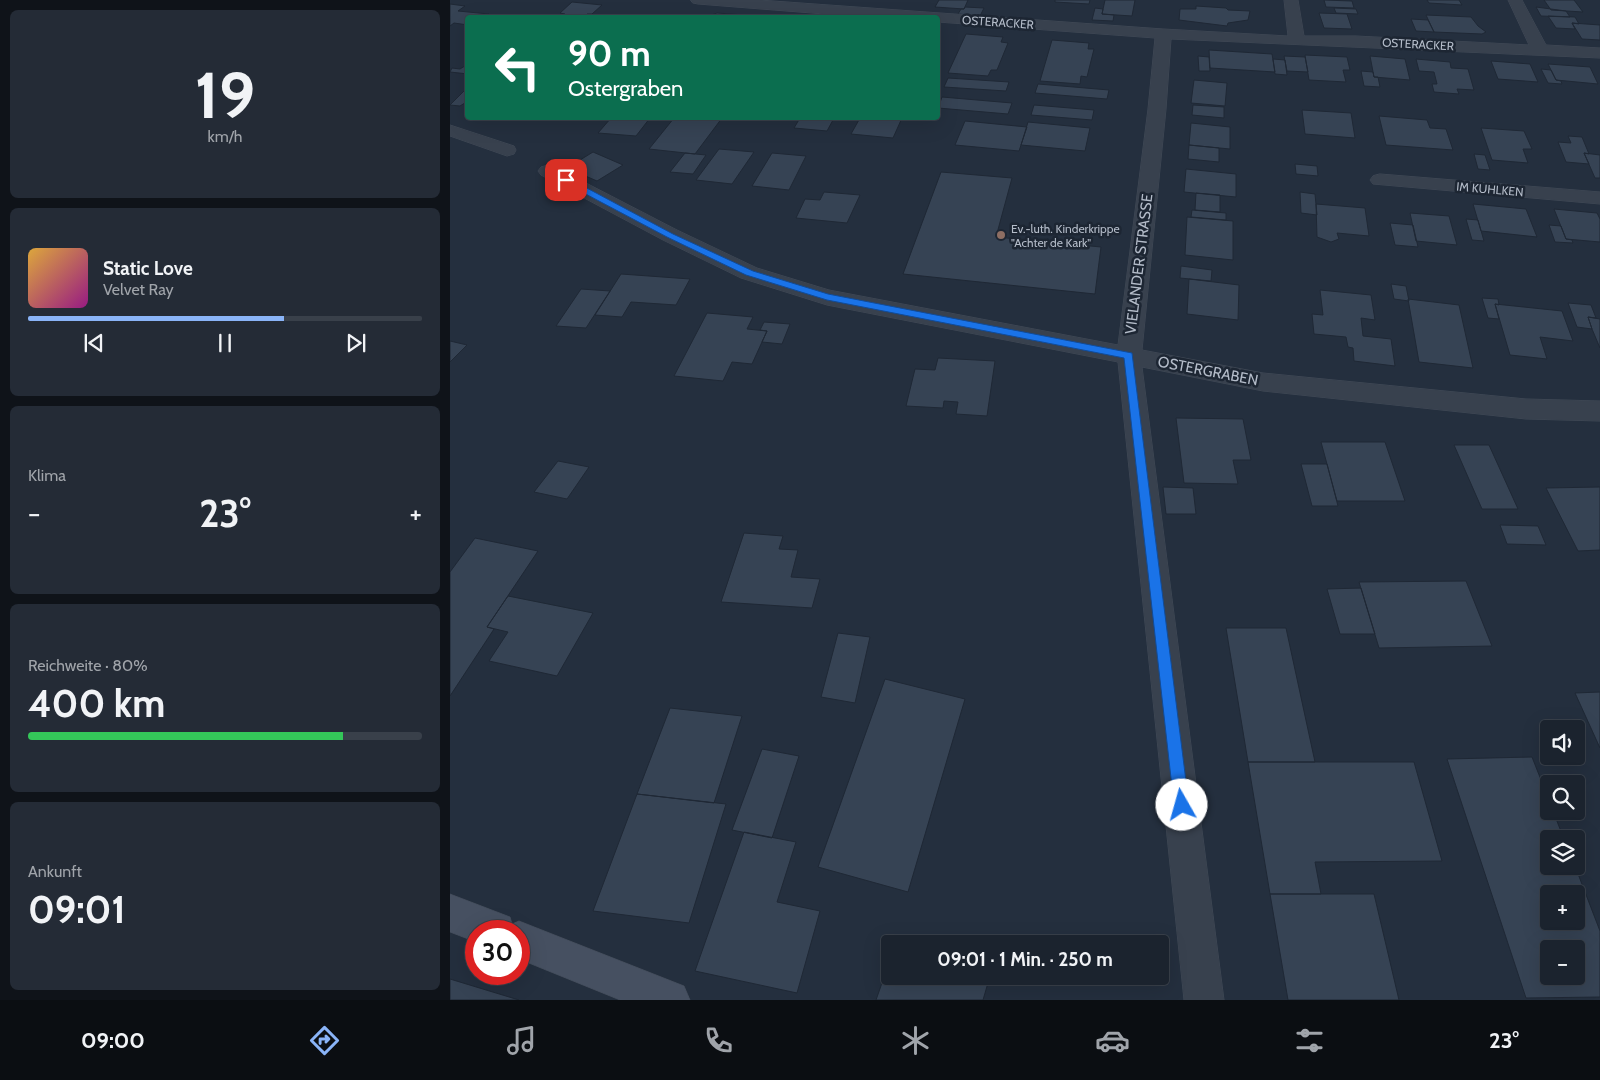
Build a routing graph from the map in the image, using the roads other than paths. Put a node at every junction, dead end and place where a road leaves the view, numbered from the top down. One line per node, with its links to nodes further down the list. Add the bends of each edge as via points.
1 (698, 0): 4 (street, OSTERACKER)
2 (1291, 0): 8 (street)
3 (1515, 0): 9 (street)
4 (799, 4): 5 (street, OSTERACKER)
5 (932, 15)
6 (940, 16): 7 (street, OSTERACKER)
7 (1163, 34): 8 (street, OSTERACKER); 16 (street, VIELANDER STRASSE)
8 (1297, 41): 9 (street, OSTERACKER)
9 (1540, 50): 10 (street, OSTERACKER)
10 (1600, 53)
11 (450, 130): 12 (street)
12 (507, 150)
13 (548, 171): 16 (street, OSTERGRABEN, via 670,236 749,273 827,297)
14 (1380, 180): 15 (street, IM KUHLKEN)
15 (1600, 198)
16 (1129, 356): 17 (street, OSTERGRABEN, via 1263,382 1526,409); 22 (street, VIELANDER STRASSE)
17 (1600, 411)
18 (450, 913): 19 (street)
19 (468, 920)
20 (530, 944): 21 (street)
21 (670, 1000)
22 (1204, 1000)

